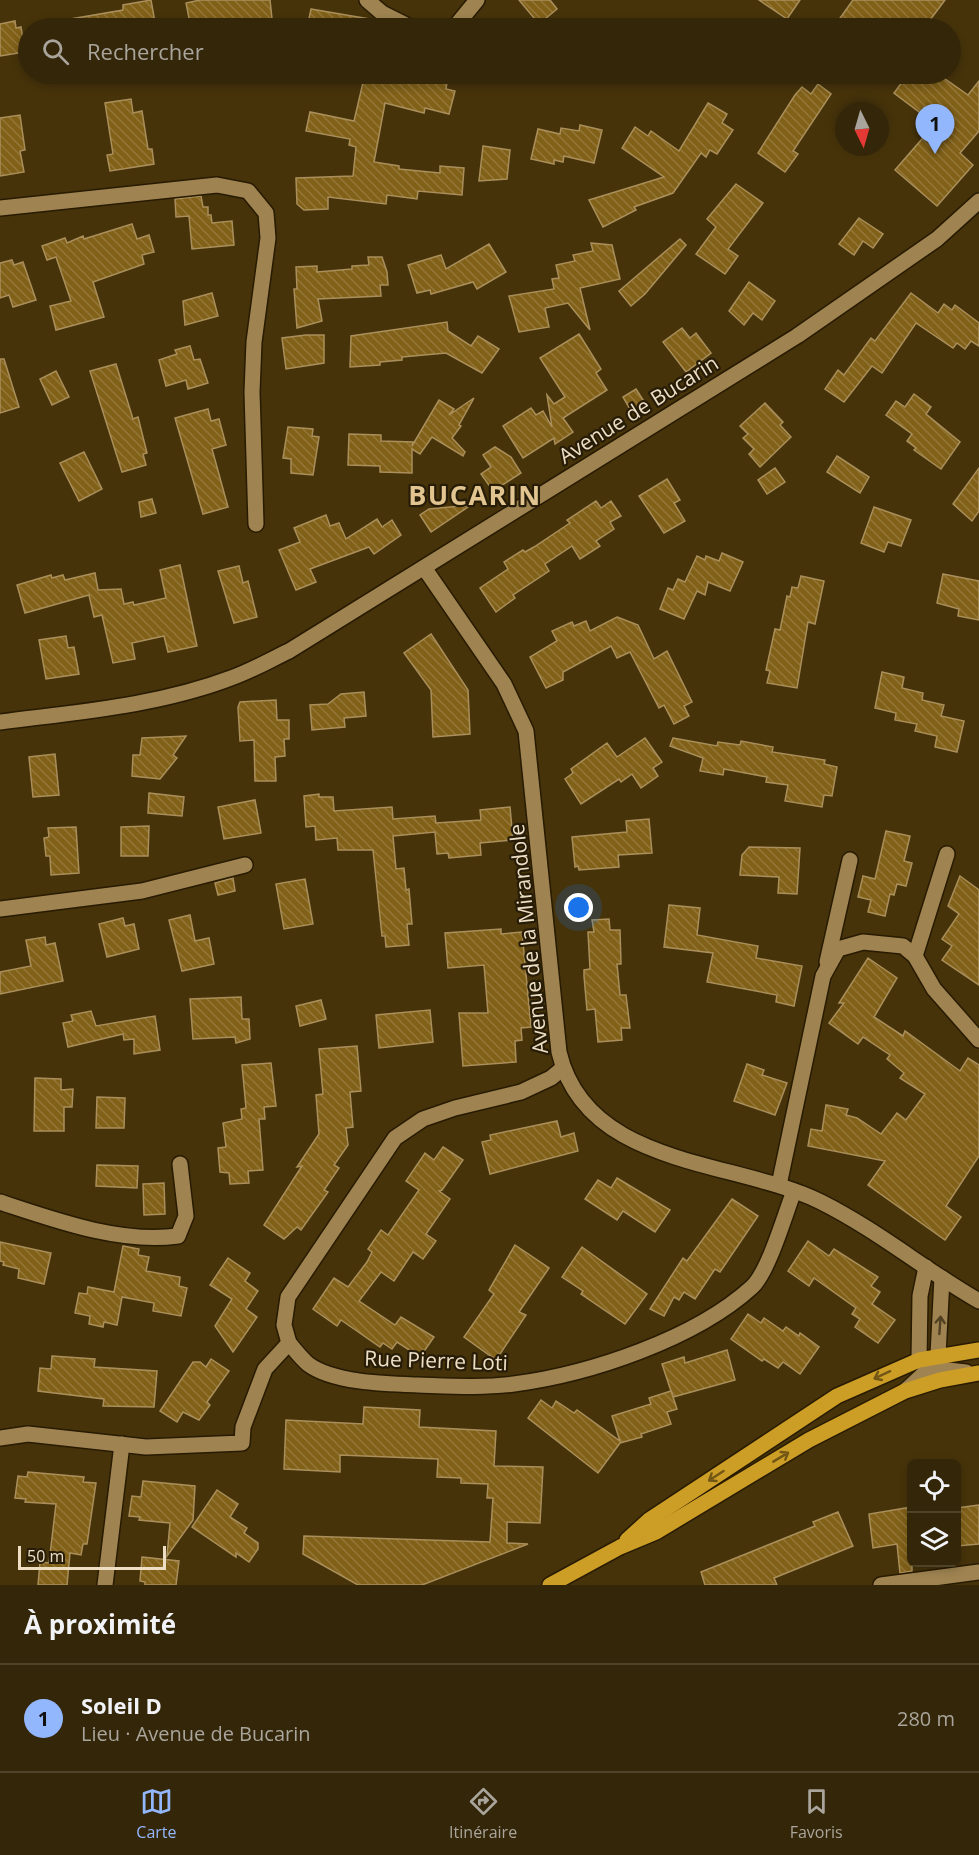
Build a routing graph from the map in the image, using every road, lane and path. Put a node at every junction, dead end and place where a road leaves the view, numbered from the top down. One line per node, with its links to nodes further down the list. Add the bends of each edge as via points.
1 (367, 0): 3 (street)
2 (477, 0): 4 (street)
3 (392, 18)
4 (462, 18)
5 (979, 201): 8 (street, Avenue de Bucarin, via 937,239 797,336)
6 (0, 208): 7 (street, via 217,185 248,191 266,213 268,238 254,342 252,392)
7 (256, 524)
8 (425, 569): 9 (street, Avenue de Bucarin, via 289,651 231,678 169,696 106,708); 17 (street, Avenue de la Mirandole, via 504,684 526,731)
9 (0, 722)
10 (946, 854): 14 (street)
11 (850, 860): 15 (street)
12 (245, 864): 13 (street, via 142,891)
13 (0, 909)
14 (915, 956): 15 (street, via 903,946 863,942 838,949); 16 (street, via 934,989)
15 (823, 976): 19 (street)
16 (979, 1040)
17 (563, 1068): 19 (street, Avenue de la Mirandole, via 585,1105 623,1136 646,1148); 25 (street, via 520,1092 423,1119 395,1138 288,1297 284,1325)
18 (180, 1164): 21 (street, via 186,1216 178,1236 154,1239 98,1229)
19 (779, 1185): 20 (street, Avenue de la Mirandole)
20 (794, 1191): 22 (street, Avenue de la Mirandole, via 842,1214); 25 (street, Rue Pierre Loti, via 754,1285 690,1328 603,1362 512,1384 379,1383 333,1375 308,1364)
21 (0, 1202)
22 (926, 1267): 23 (street, Avenue de la Mirandole); 27 (street, via 920,1296)
23 (942, 1278): 24 (street, Avenue de la Mirandole); 27 (street, one-way to 23)
24 (979, 1301)
25 (289, 1343): 31 (street, via 265,1369 243,1427 242,1443 185,1447)
26 (979, 1350): 27 (main road)
27 (929, 1361): 28 (street); 29 (street); 32 (main road, one-way to 32, via 837,1396 649,1520)
28 (977, 1373): 29 (main road)
29 (905, 1390): 32 (main road, one-way to 29, via 656,1532 809,1440)
30 (0, 1438): 31 (street, via 28,1434)
31 (122, 1444): 34 (street)
32 (620, 1547): 35 (main road)
33 (979, 1572): 36 (street)
34 (105, 1585)
35 (550, 1585)
36 (881, 1585)

